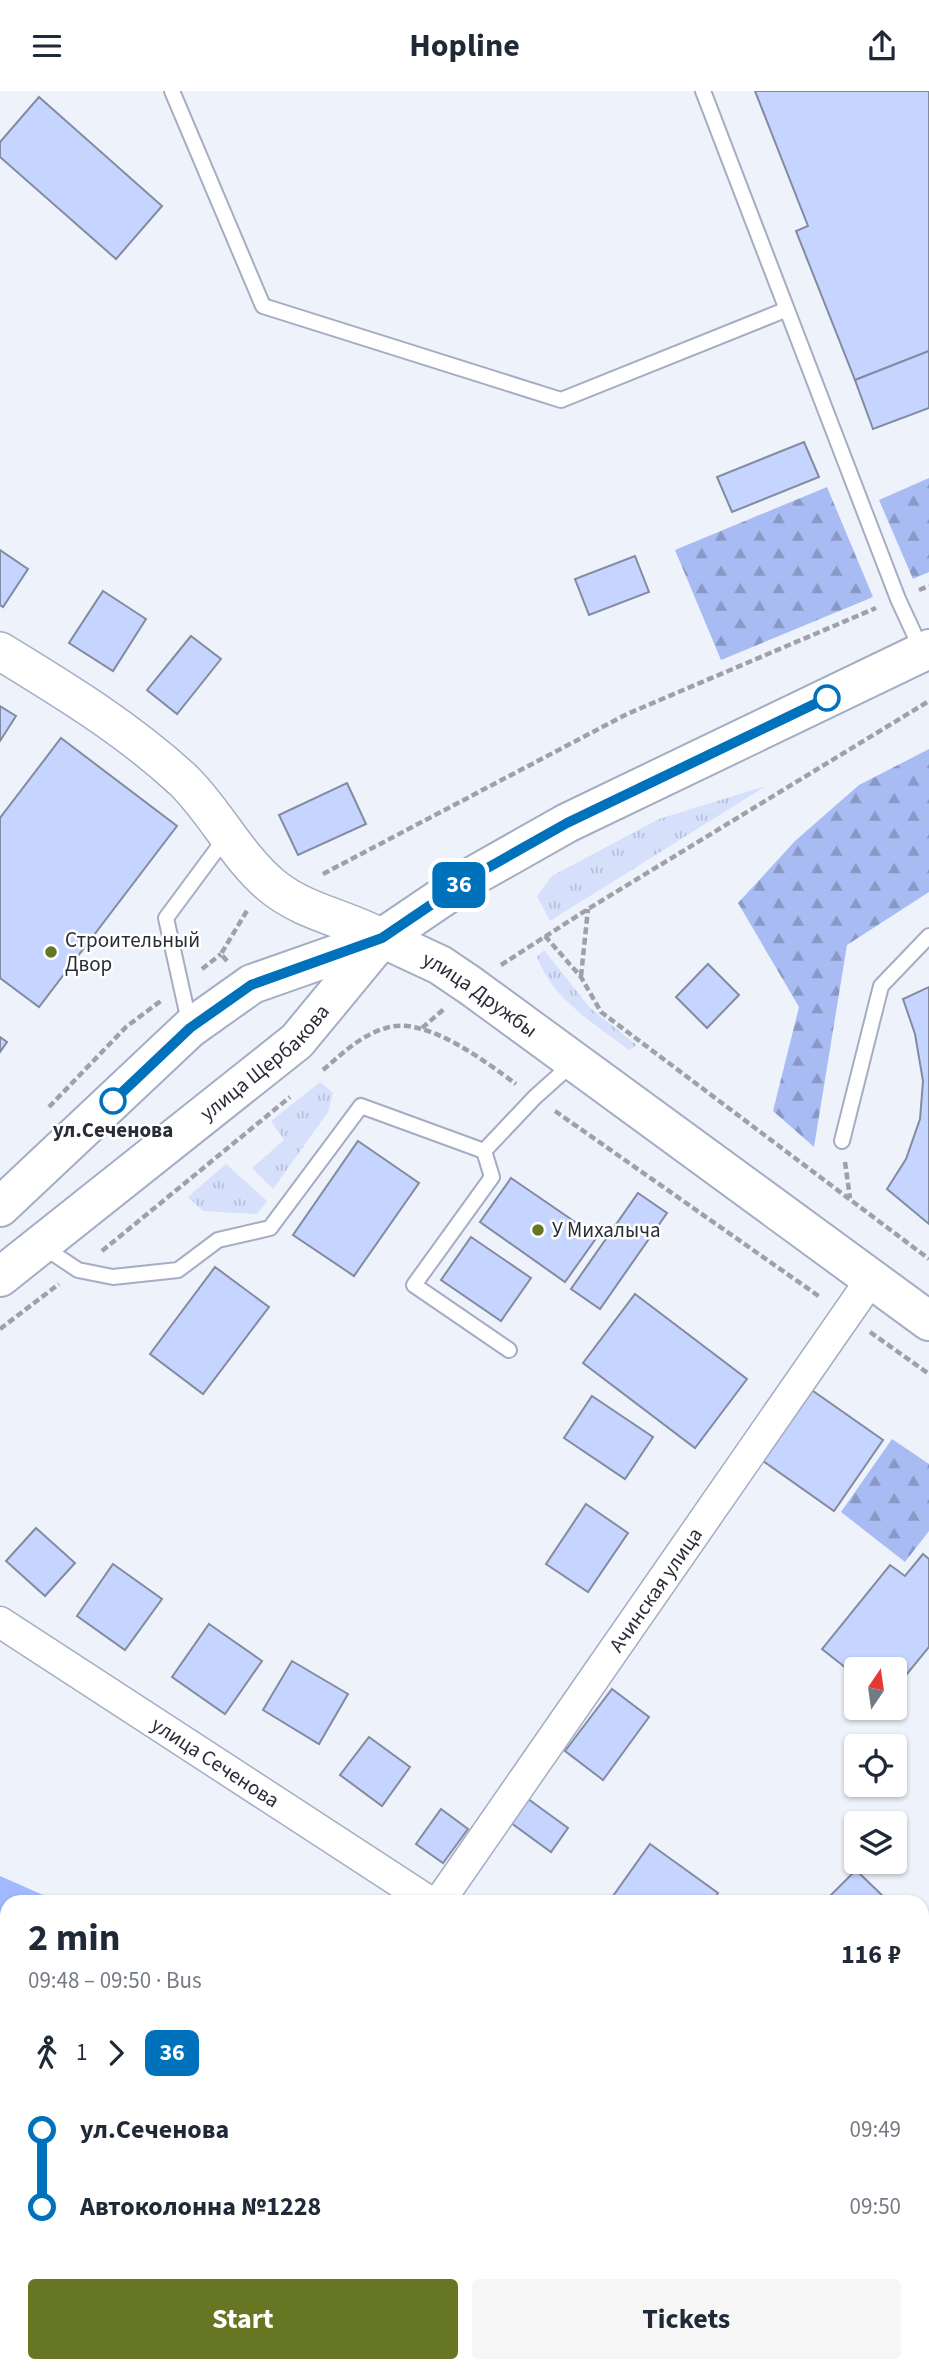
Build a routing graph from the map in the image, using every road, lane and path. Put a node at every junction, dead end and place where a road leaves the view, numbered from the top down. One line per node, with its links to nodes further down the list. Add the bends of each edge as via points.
1 (172, 91): 3 (lane, via 263,306 561,400)
2 (703, 91): 3 (lane)
3 (785, 310): 5 (lane)
4 (929, 586): 5 (path)
5 (898, 599): 7 (lane); 10 (path, via 627,714 332,872)
6 (0, 651): 9 (street, улица Дружбы, via 114,723 184,782)
7 (926, 651): 14 (main road, улица Щербакова, via 567,823 475,875)
8 (929, 701): 11 (path)
9 (226, 837): 10 (street, улица Дружбы); 17 (lane, via 166,918)
10 (273, 887): 14 (street, улица Дружбы, via 305,908); 15 (path, via 251,905)
11 (588, 909): 12 (path); 16 (path)
12 (544, 936): 16 (path); 19 (path)
13 (929, 936): 27 (lane, via 881,986)
14 (382, 938): 18 (main road, улица Щербакова); 19 (main road, улица Дружбы, via 440,965); 22 (main road, улица Щербакова)
15 (221, 954): 17 (path); 18 (path)
16 (581, 977): 29 (path, via 601,1012)
17 (181, 985): 20 (lane); 26 (path, via 126,1027)
18 (251, 985): 20 (main road, улица Щербакова)
19 (471, 986): 21 (path); 23 (main road, улица Дружбы)
20 (190, 1028): 30 (main road, улица Щербакова)
21 (421, 1029): 22 (path, via 388,1026 360,1039 321,1072); 25 (path, via 474,1053)
22 (297, 1041): 31 (main road, улица Щербакова)
23 (573, 1063): 25 (lane); 35 (main road, улица Дружбы)
24 (300, 1089): 33 (path)
25 (535, 1097): 28 (lane); 36 (path)
26 (47, 1109)
27 (842, 1141): 29 (path)
28 (484, 1151): 33 (lane, via 361,1106 270,1228 218,1240 178,1270 113,1276); 39 (lane, via 492,1177 414,1285)
29 (850, 1199): 32 (path)
30 (0, 1207)
31 (42, 1246): 33 (lane); 34 (main road, улица Щербакова)
32 (929, 1259)
33 (78, 1270): 38 (path)
34 (0, 1277)
35 (872, 1278): 36 (street, Ачинская улица); 37 (main road, улица Дружбы)
36 (844, 1314): 40 (path); 43 (street, Ачинская улица)
37 (929, 1321)
38 (0, 1329)
39 (509, 1350)
40 (929, 1374)
41 (0, 1622): 42 (street, улица Сеченова)
42 (419, 1895)
43 (444, 1895)

